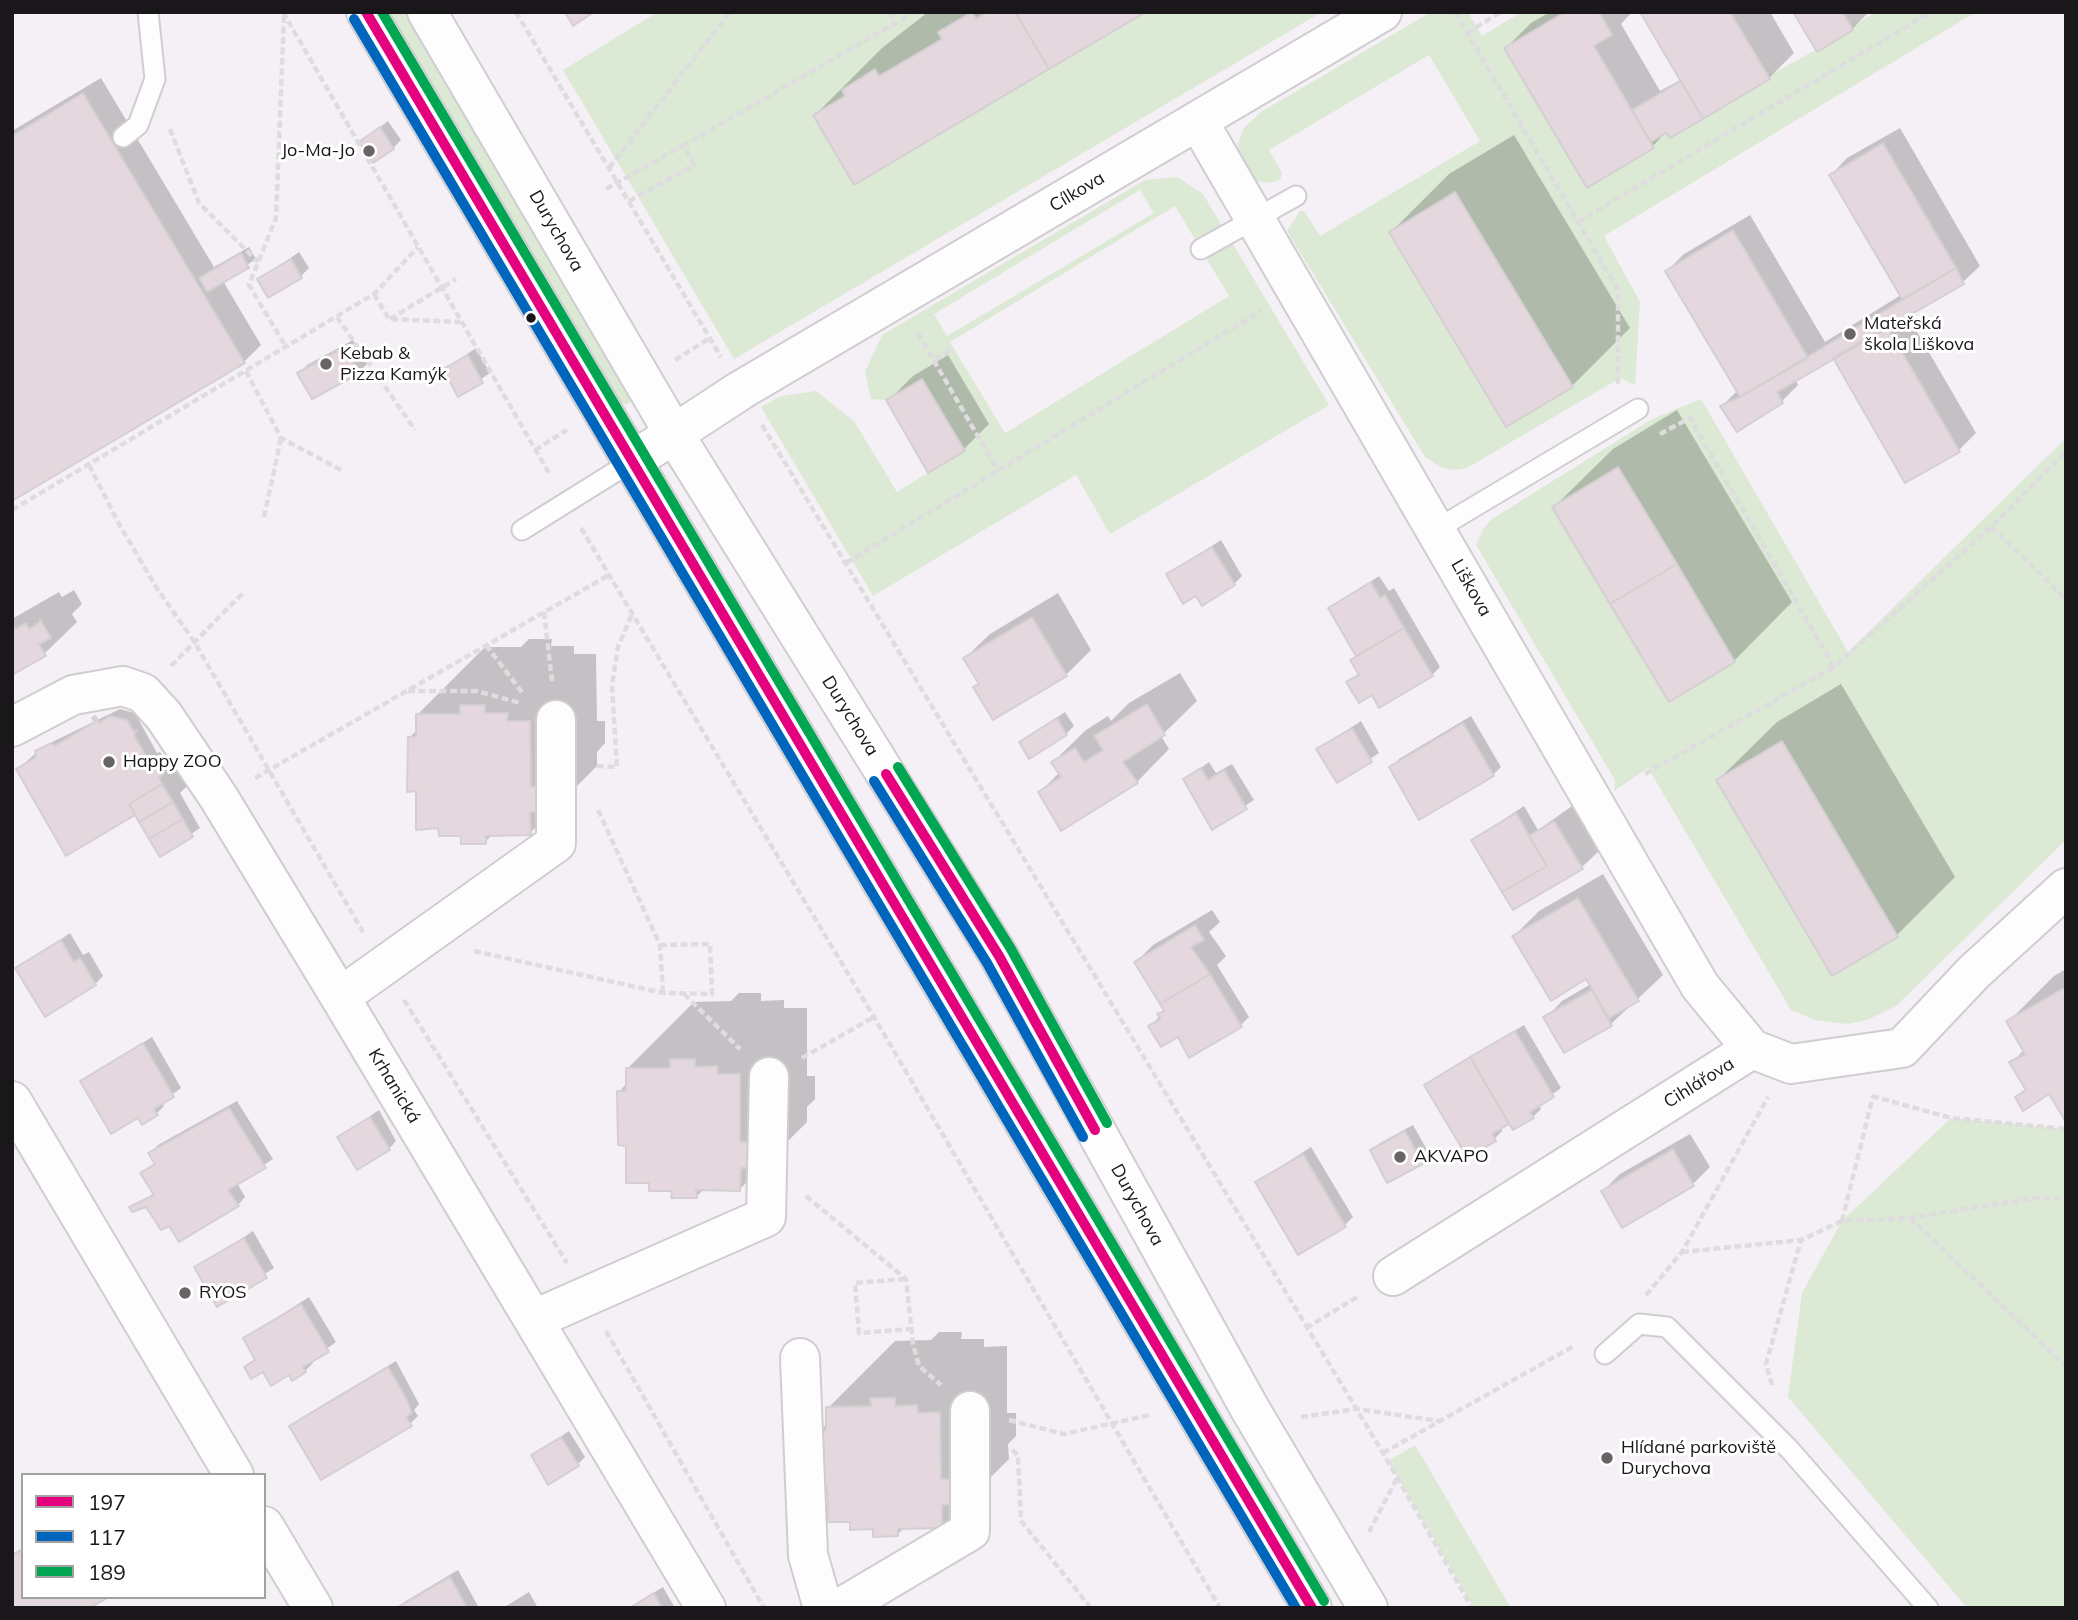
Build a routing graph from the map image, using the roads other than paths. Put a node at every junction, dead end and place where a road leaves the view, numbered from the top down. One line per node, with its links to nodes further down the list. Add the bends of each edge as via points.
1 (148, 12): 6 (lane, via 155,79 138,125)
2 (366, 12): 12 (street)
3 (427, 12): 11 (street, Durychova)
4 (1382, 12): 5 (street, Cílkova)
5 (1198, 121): 8 (street, Liškova); 11 (street, Cílkova)
6 (123, 137)
7 (1296, 196): 8 (lane)
8 (1256, 219): 9 (lane); 13 (street, Liškova)
9 (1202, 250)
10 (1634, 412): 13 (lane)
11 (674, 434): 12 (street, Cílkova); 34 (street, Durychova, via 999,956 1250,1409)
12 (631, 462): 14 (lane); 33 (street)
13 (1437, 529): 19 (street, Liškova, via 1700,986)
14 (522, 530)
15 (549, 722): 18 (street, via 556,843)
16 (12, 727): 18 (street, Krhanická, via 74,695 122,686 143,693 164,716 219,798)
17 (2066, 888): 19 (street, Cihlářova, via 1902,1048 1791,1064)
18 (340, 997): 23 (street, Krhanická)
19 (1752, 1049): 22 (street, Cihlářova)
20 (769, 1077): 23 (street, via 765,1216)
21 (12, 1101): 27 (street)
22 (1393, 1276)
23 (535, 1319): 30 (street, Krhanická)
24 (1605, 1354): 35 (lane, via 1639,1324 1667,1327 1790,1450)
25 (800, 1358): 31 (street, via 808,1556)
26 (970, 1411): 32 (street, via 970,1531)
27 (233, 1473)
28 (266, 1529): 29 (street)
29 (313, 1608)
30 (706, 1608)
31 (823, 1608)
32 (840, 1608)
33 (1312, 1608)
34 (1368, 1608)
35 (1928, 1608)

